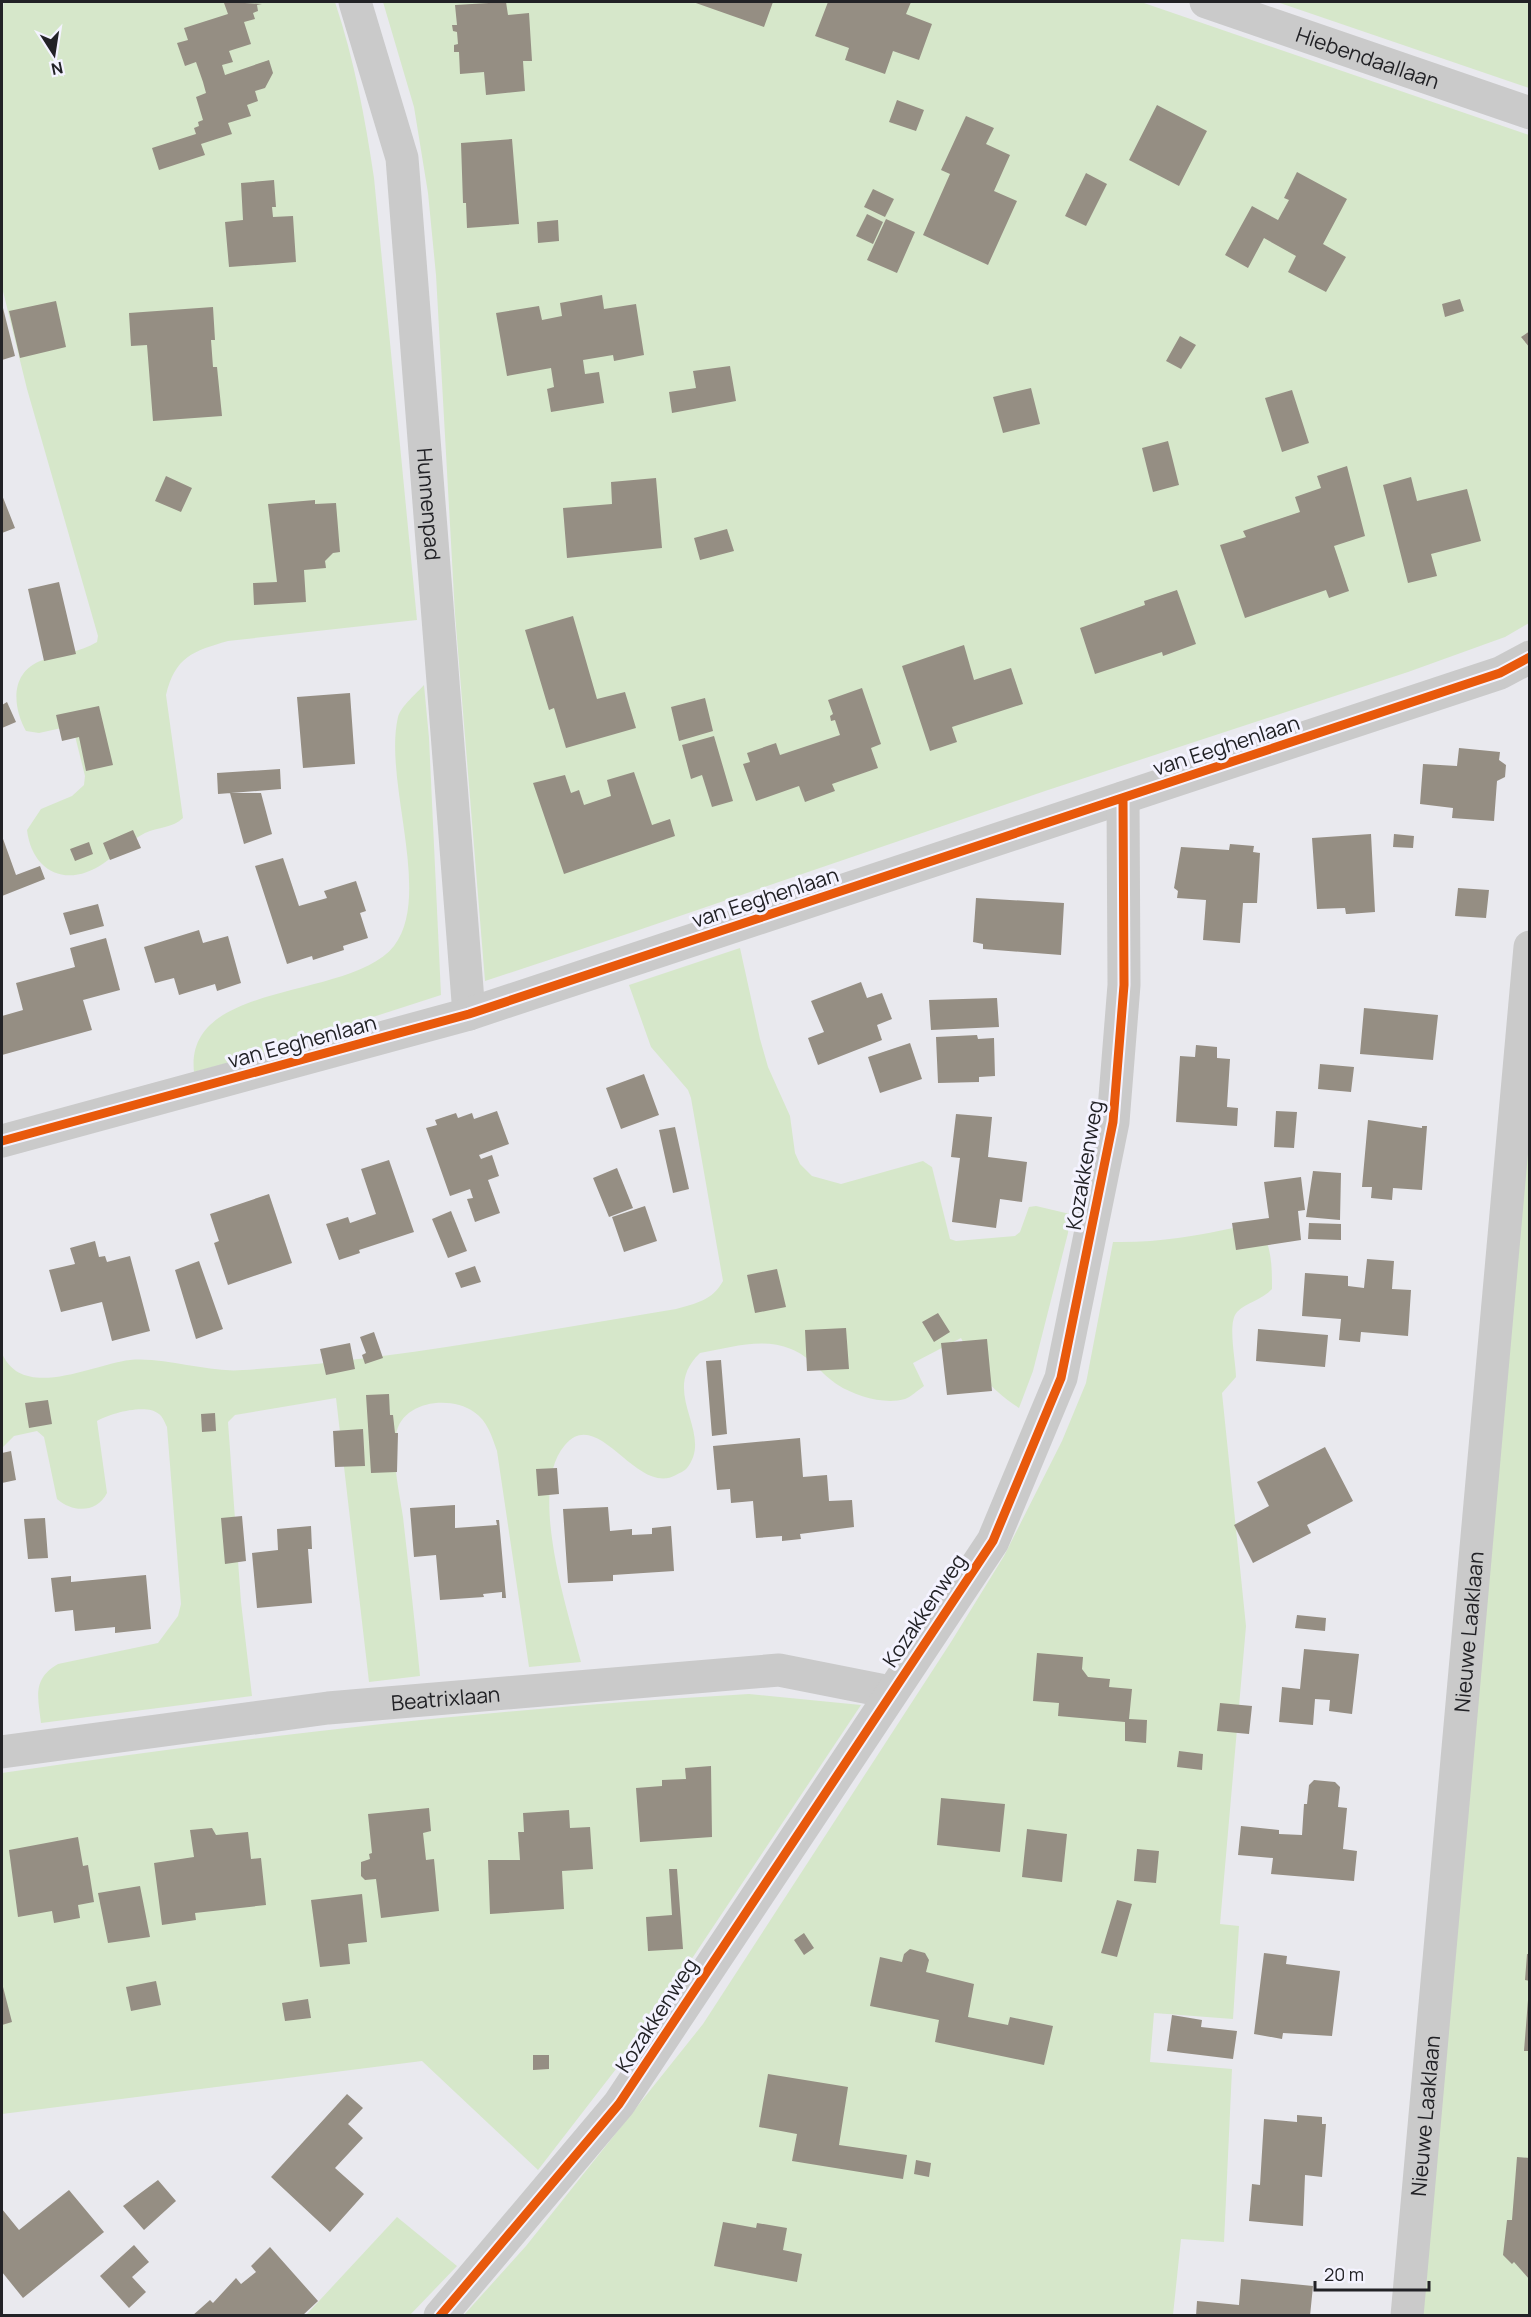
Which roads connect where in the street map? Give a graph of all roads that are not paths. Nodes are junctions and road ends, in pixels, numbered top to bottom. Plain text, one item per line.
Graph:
1 (355, 2) edge
2 (1206, 2) edge
3 (1530, 113) edge
4 (1530, 657) edge
5 (1123, 798) junction
6 (1530, 947) edge
7 (469, 1014) junction
8 (2, 1141) edge
9 (890, 1692) junction
10 (2, 1752) edge
11 (440, 2316) edge
12 (1407, 2316) edge

1 - 7 street, Hunnenpad
2 - 3 street, Hiebendaallaan
4 - 5 street, van Eeghenlaan
5 - 7 street, van Eeghenlaan
5 - 9 street, Kozakkenweg
6 - 12 street, Nieuwe Laaklaan
7 - 8 street, van Eeghenlaan
9 - 10 street, Beatrixlaan
9 - 11 street, Kozakkenweg

